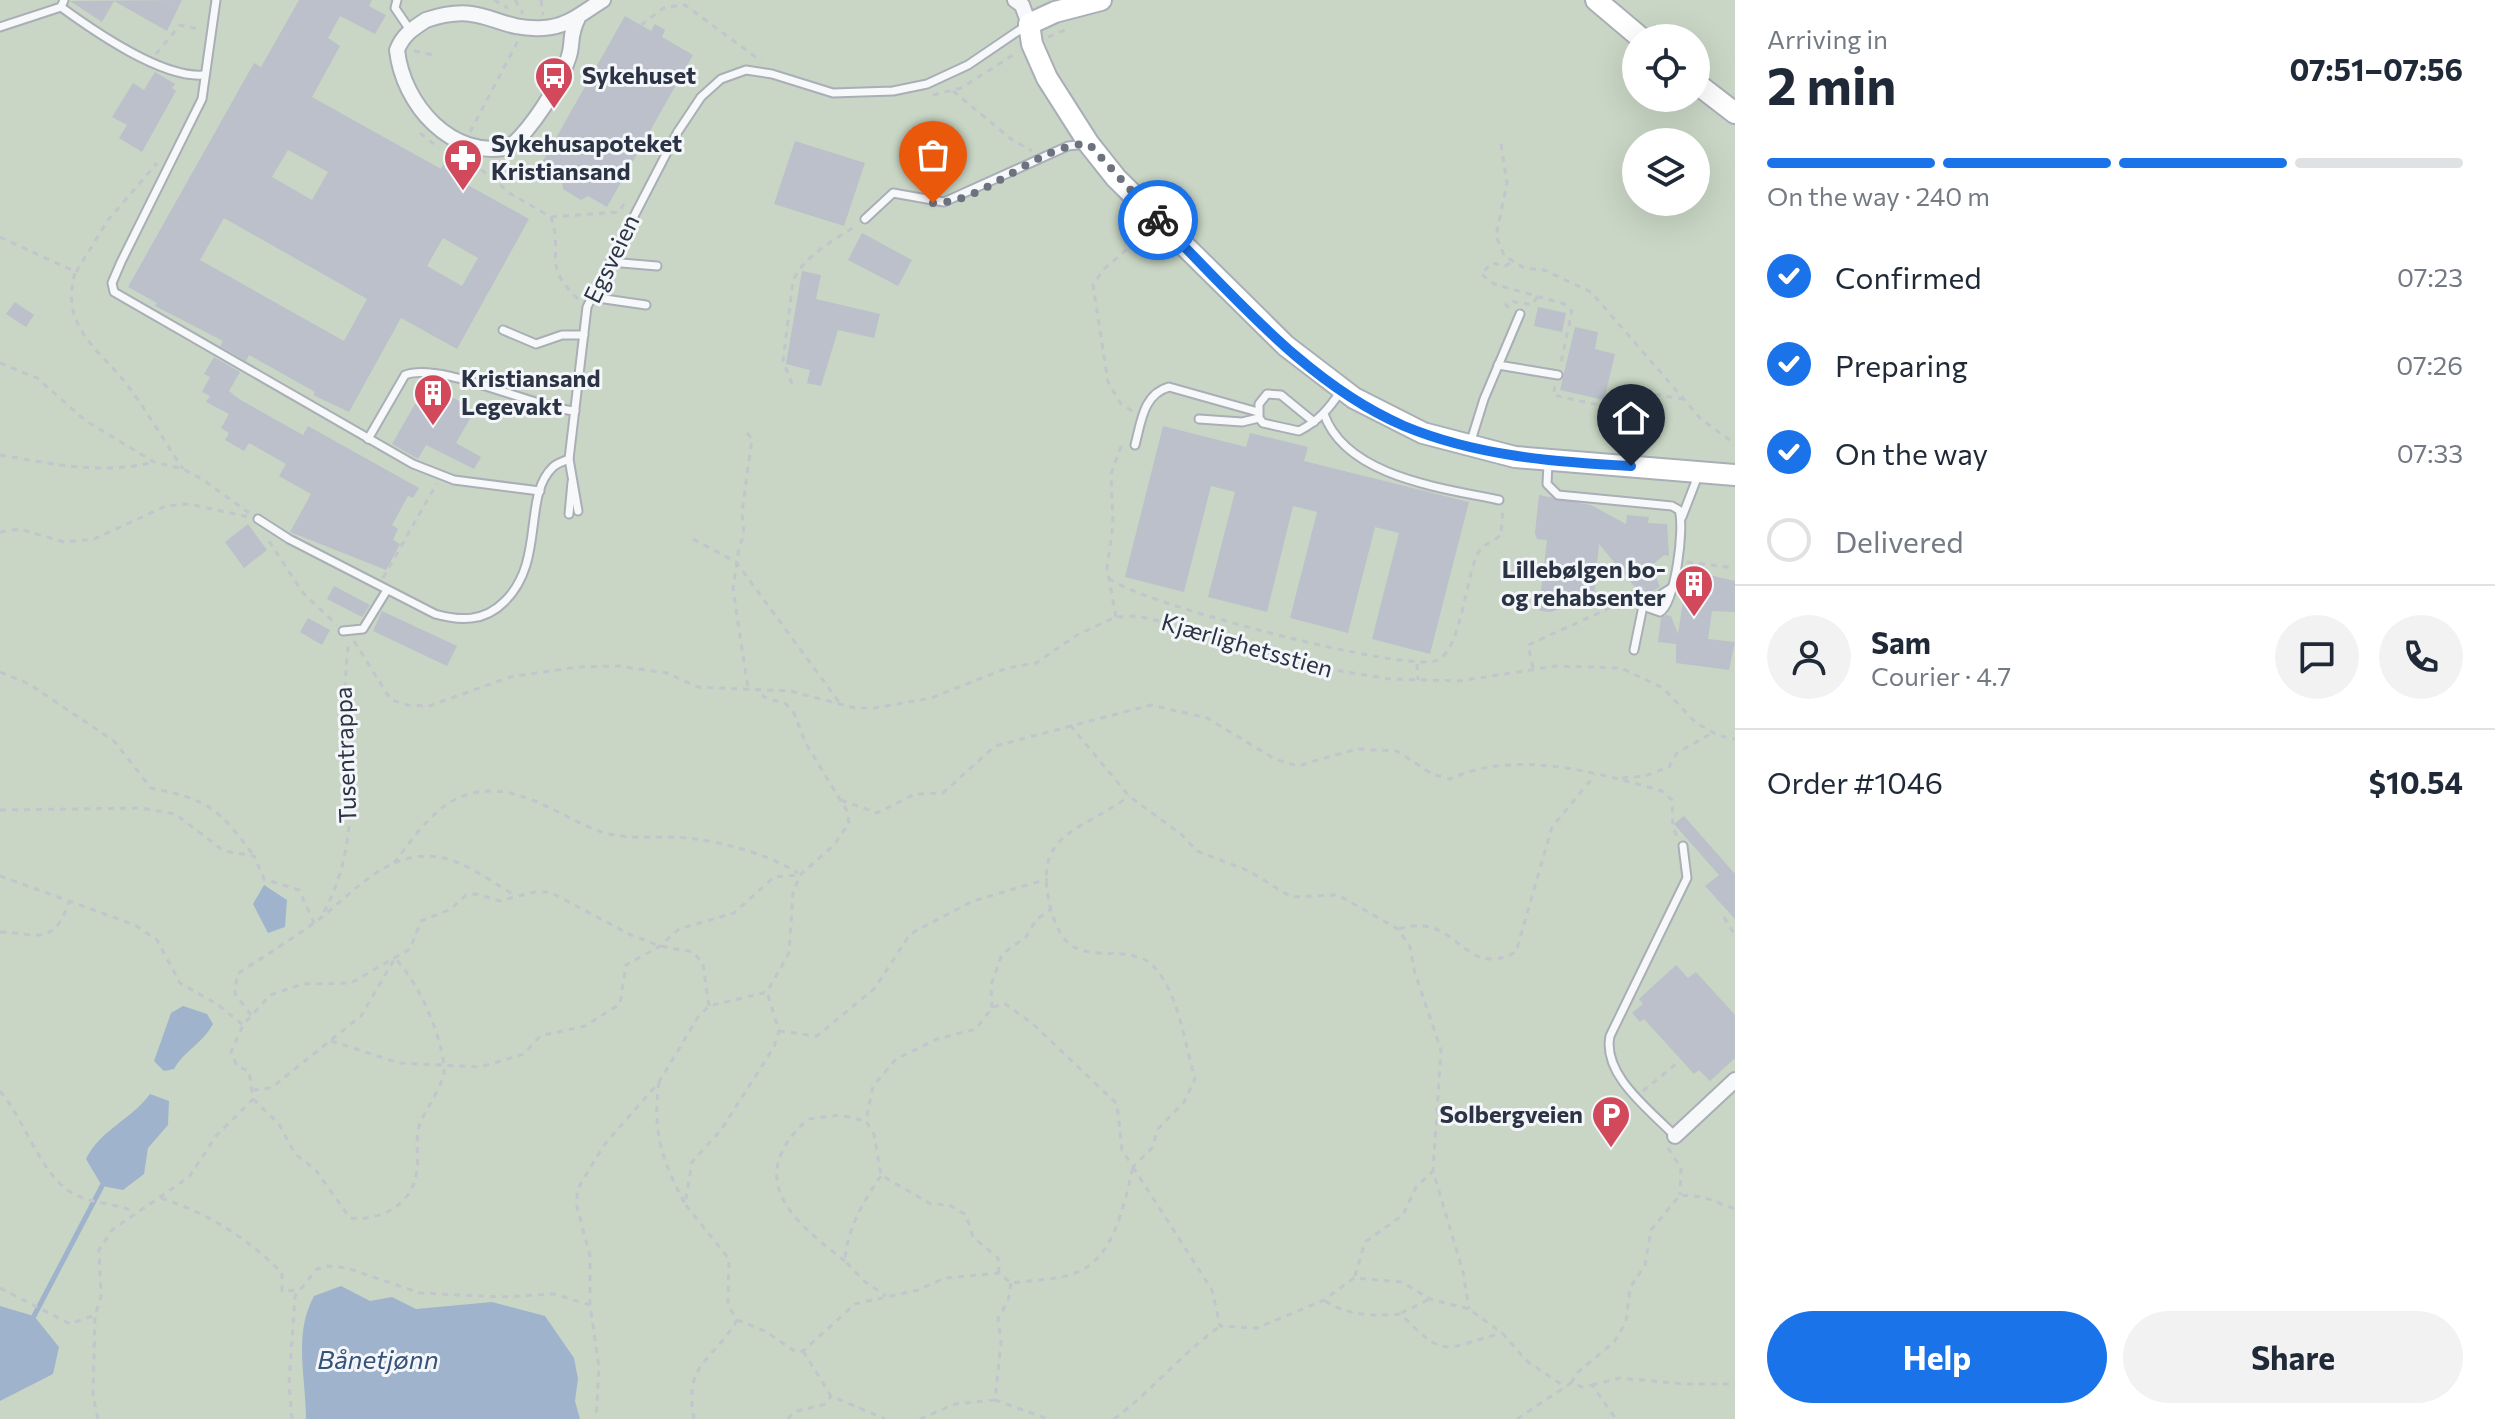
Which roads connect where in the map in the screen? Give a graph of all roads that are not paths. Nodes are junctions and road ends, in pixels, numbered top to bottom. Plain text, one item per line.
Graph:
1 (216, 0) edge
2 (397, 0) edge
3 (603, 0) edge
4 (1015, 0) edge
5 (1101, 0) edge
6 (1596, 0) edge
7 (63, 3) edge
8 (578, 18) junction
9 (1029, 24) junction
10 (1624, 24) edge
11 (0, 27) edge
12 (410, 30) junction
13 (203, 75) junction
14 (1710, 94) edge
15 (1735, 113) edge
16 (1089, 144) junction
17 (865, 219) road end
18 (610, 262) junction
19 (657, 266) dead end
20 (591, 297) junction
21 (646, 305) dead end
22 (1520, 314) dead end
23 (503, 330) dead end
24 (584, 335) junction
25 (1498, 365) junction
26 (1558, 375) road end
27 (1341, 390) junction
28 (575, 411) junction
29 (1324, 414) junction
30 (1258, 415) junction
31 (1199, 419) dead end
32 (1314, 422) junction
33 (368, 439) junction
34 (1135, 445) dead end
35 (1470, 447) junction
36 (569, 459) junction
37 (1548, 462) junction
38 (1700, 471) junction
39 (1735, 475) edge
40 (573, 480) junction
41 (540, 491) junction
42 (1499, 500) road end
43 (578, 511) dead end
44 (569, 514) dead end
45 (1682, 518) junction
46 (258, 519) road end
47 (1673, 587) junction
48 (387, 590) junction
49 (1643, 606) junction
50 (343, 631) road end
51 (1634, 650) dead end
52 (1683, 846) road end
53 (1735, 1080) edge
54 (1670, 1140) joint

1 - 13 lane
2 - 12 lane
3 - 8 street
4 - 9 street
5 - 9 street, Egsveien
6 - 10 street
7 - 11 lane
7 - 13 lane
8 - 12 street
8 - 12 street
9 - 16 street
9 - 18 lane, Egsveien
13 - 33 lane
14 - 15 street
16 - 17 lane
16 - 27 street
18 - 19 lane
18 - 20 lane, Egsveien
20 - 21 lane
20 - 24 lane, Egsveien
22 - 25 lane
23 - 24 lane
24 - 28 lane, Egsveien
25 - 26 lane
25 - 35 lane
27 - 29 lane
27 - 35 street
28 - 33 lane
28 - 36 lane, Egsveien
29 - 32 lane
29 - 42 lane
30 - 31 lane
30 - 32 lane
30 - 32 lane
30 - 34 lane
33 - 41 lane
35 - 37 street
36 - 40 lane, Egsveien
36 - 41 lane
37 - 38 street
37 - 45 lane
38 - 39 street
38 - 45 lane
40 - 43 lane, Egsveien
40 - 44 lane
41 - 48 lane
45 - 47 lane
46 - 48 lane
47 - 49 lane
47 - 49 lane
48 - 50 lane
49 - 51 lane
52 - 54 lane
53 - 54 street

